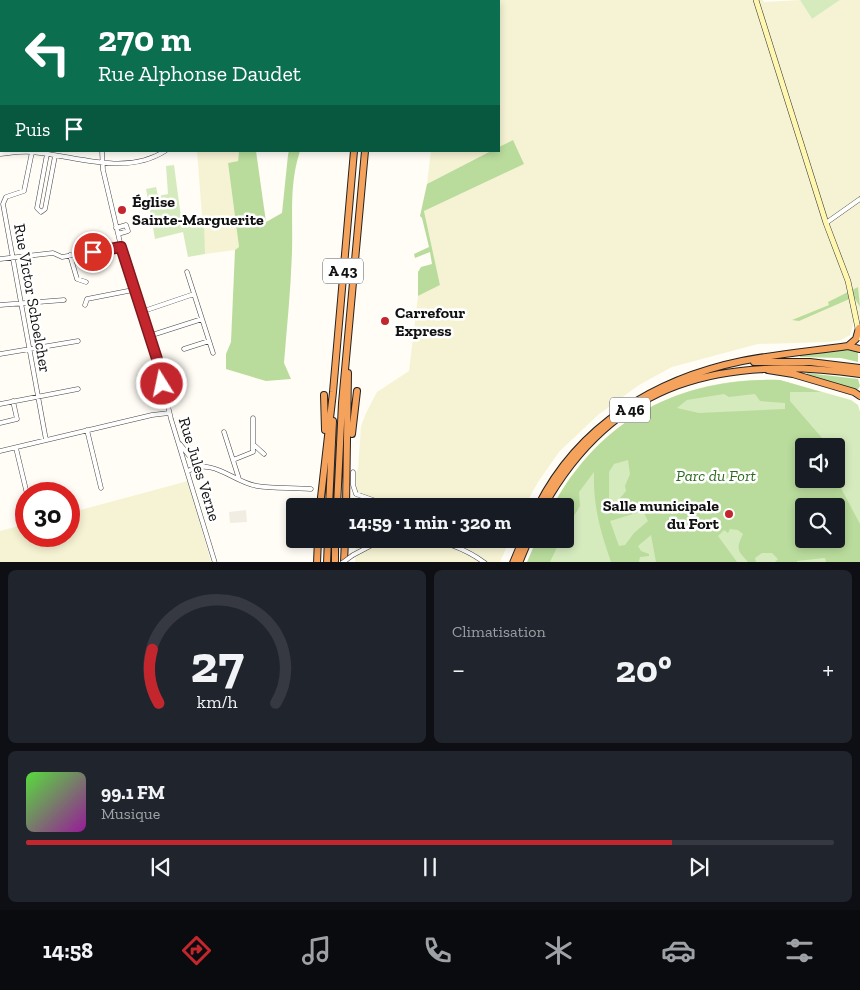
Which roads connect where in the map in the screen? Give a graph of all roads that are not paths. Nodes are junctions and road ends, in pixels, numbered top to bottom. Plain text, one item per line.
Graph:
1 (756, 0) edge
2 (32, 152) edge
3 (102, 152) edge
4 (162, 152) edge
5 (354, 152) edge
6 (364, 152) edge
7 (0, 154) edge
8 (47, 154) junction
9 (56, 156) junction
10 (102, 163) junction
11 (860, 199) edge
12 (1, 204) edge
13 (826, 223) junction
14 (116, 228) junction
15 (118, 234) junction
16 (121, 247) junction
17 (70, 255) junction
18 (13, 258) junction
19 (0, 259) edge
20 (187, 272) dead end
21 (86, 282) dead end
22 (133, 290) junction
23 (194, 294) junction
24 (64, 300) dead end
25 (21, 303) junction
26 (0, 305) edge
27 (85, 305) dead end
28 (141, 312) junction
29 (202, 319) junction
30 (348, 324) junction
31 (859, 328) edge
32 (149, 336) junction
33 (860, 338) edge
34 (78, 341) dead end
35 (209, 341) junction
36 (848, 346) junction
37 (29, 349) junction
38 (184, 349) dead end
39 (860, 349) edge
40 (213, 353) dead end
41 (0, 354) edge
42 (752, 368) junction
43 (703, 371) junction
44 (857, 371) edge
45 (78, 389) dead end
46 (333, 392) junction
47 (357, 392) dead end
48 (858, 393) edge
49 (324, 394) dead end
50 (38, 397) junction
51 (13, 402) junction
52 (0, 404) edge
53 (169, 413) junction
54 (253, 418) dead end
55 (0, 423) edge
56 (87, 430) junction
57 (224, 432) dead end
58 (46, 440) junction
59 (180, 444) junction
60 (254, 445) junction
61 (16, 448) junction
62 (0, 452) edge
63 (264, 454) dead end
64 (325, 454) junction
65 (233, 460) junction
66 (197, 466) junction
67 (350, 469) junction
68 (188, 471) junction
69 (239, 479) junction
70 (24, 482) edge
71 (101, 488) dead end
72 (311, 489) dead end
73 (321, 498) edge
74 (330, 498) edge
75 (337, 498) edge
76 (347, 498) edge
77 (367, 498) edge
78 (543, 498) edge
79 (549, 498) edge
80 (318, 548) edge
81 (328, 548) edge
82 (335, 548) edge
83 (344, 548) edge
84 (366, 548) edge
85 (460, 548) edge
86 (519, 548) edge
87 (525, 548) edge
88 (215, 562) edge
89 (317, 562) edge
90 (327, 562) edge
91 (335, 562) edge
92 (343, 562) edge
93 (485, 562) edge
94 (513, 562) edge
95 (519, 562) edge

1 - 13 street
2 - 7 street
2 - 8 street
2 - 12 street
3 - 10 street, Rue Jules Verne
4 - 10 street
5 - 46 highway, A 43
6 - 30 highway, A 43
8 - 9 street
8 - 9 street
9 - 10 street
10 - 14 street, Rue Jules Verne
11 - 13 street
12 - 18 street, Rue Victor Schoelcher
13 - 31 street
14 - 15 street, Rue Jules Verne
14 - 15 street
15 - 16 street, Rue Jules Verne
16 - 17 street
16 - 22 street, Rue Jules Verne
17 - 18 street
17 - 21 street
18 - 19 street
18 - 25 street, Rue Victor Schoelcher
20 - 23 street
22 - 27 street
22 - 28 street, Rue Jules Verne
23 - 28 street
23 - 29 street
24 - 25 street
25 - 26 street
25 - 37 street, Rue Victor Schoelcher
28 - 32 street, Rue Jules Verne
29 - 32 street
29 - 35 street
30 - 67 highway
30 - 75 highway, A 43
31 - 33 street
31 - 36 highway
32 - 53 street, Rue Jules Verne
34 - 37 street
35 - 38 street
35 - 40 street
36 - 39 highway
36 - 43 highway
37 - 41 street
37 - 50 street, Rue Victor Schoelcher
42 - 44 highway, A 46
42 - 48 highway
42 - 79 highway, A 46
43 - 44 highway, A 46
43 - 78 highway, A 46
45 - 50 street, Rue Victor Schoelcher
46 - 64 highway
46 - 74 highway, A 43
47 - 67 highway
49 - 64 highway
50 - 51 street
50 - 58 street, Rue Victor Schoelcher
51 - 52 street
51 - 55 street
53 - 56 street
53 - 59 street, Rue Jules Verne
54 - 60 street
56 - 58 street
56 - 71 street
57 - 65 street
58 - 61 street
59 - 66 street
59 - 68 street, Rue Jules Verne
60 - 63 street
60 - 65 street
61 - 62 street
61 - 70 street
64 - 73 highway
65 - 69 street
66 - 68 street
66 - 69 street
67 - 76 highway
67 - 77 street
68 - 88 street, Rue Jules Verne
69 - 72 street
80 - 89 highway
81 - 90 highway
82 - 91 highway
83 - 92 highway
84 - 92 street, bridge
85 - 93 street
86 - 94 highway
87 - 95 highway

